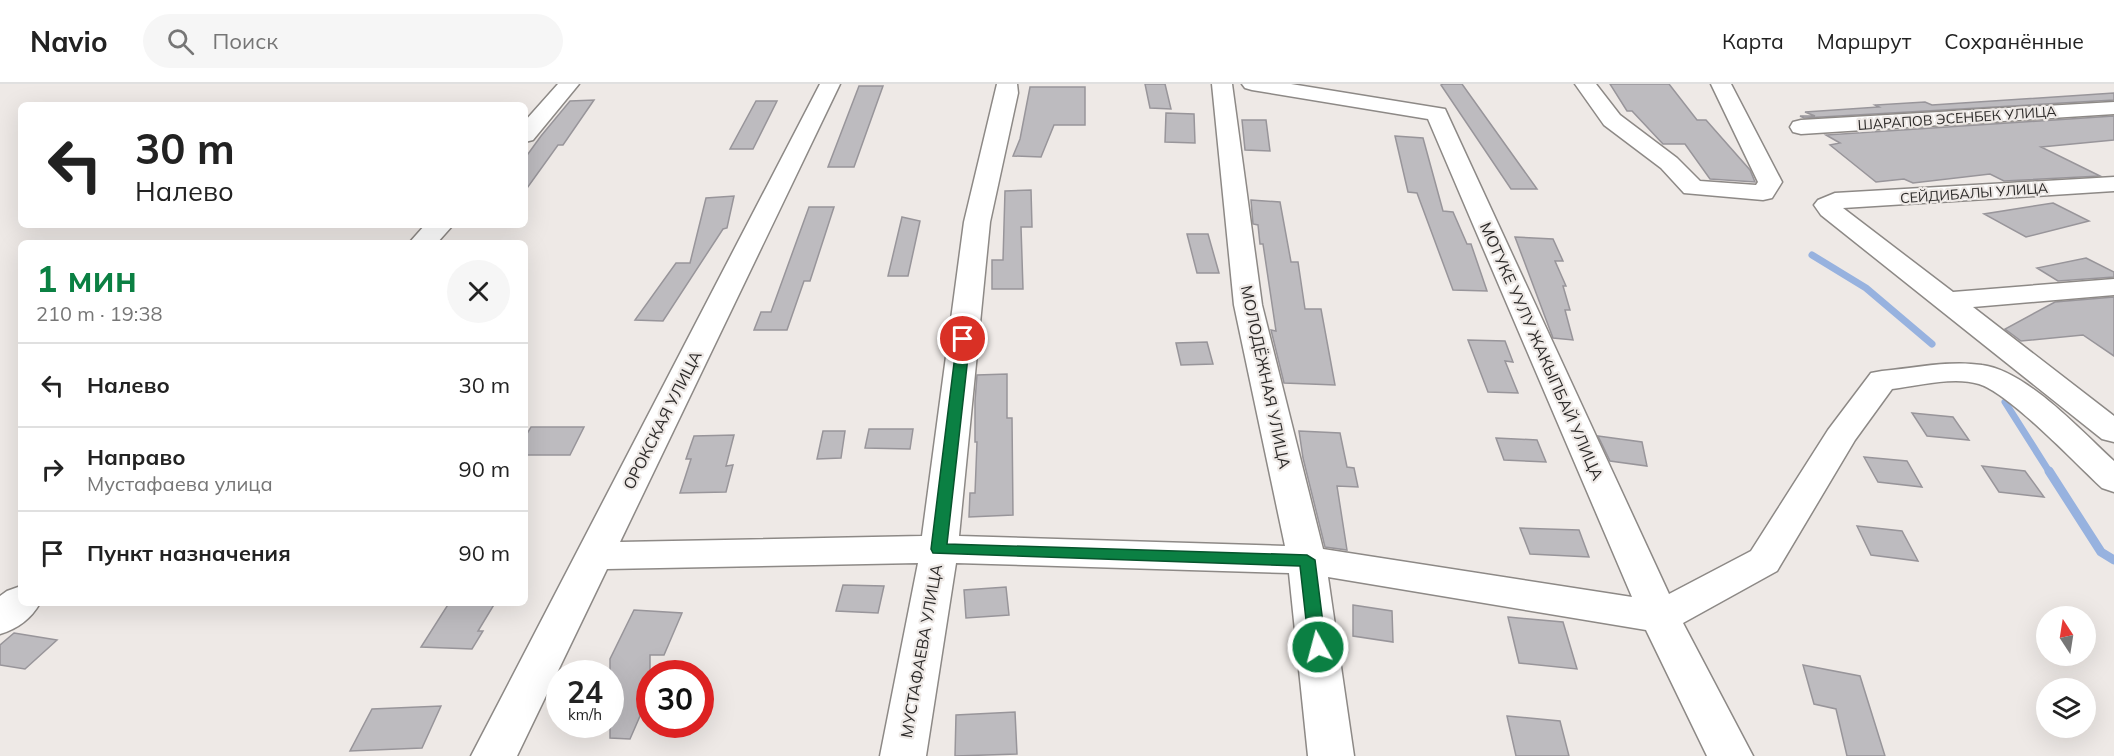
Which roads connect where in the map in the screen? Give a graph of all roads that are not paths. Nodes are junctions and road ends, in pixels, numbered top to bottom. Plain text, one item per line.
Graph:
1 (569, 84) edge
2 (830, 84) edge
3 (1007, 84) edge
4 (1222, 84) edge
5 (1252, 84) edge
6 (1585, 84) edge
7 (1721, 84) edge
8 (1359, 92) edge
9 (2114, 108) edge
10 (1801, 127) dead end
11 (528, 132) edge
12 (2114, 184) edge
13 (437, 228) edge
14 (425, 240) edge
15 (2114, 287) edge
16 (1948, 301) junction
17 (2036, 369) junction
18 (1984, 375) junction
19 (2078, 403) junction
20 (2114, 405) edge
21 (2114, 432) edge
22 (2114, 480) edge
23 (939, 549) junction
24 (595, 555) junction
25 (1307, 560) junction
26 (18, 604) edge
27 (1660, 617) junction
28 (0, 620) edge
29 (494, 756) edge
30 (903, 756) edge
31 (1331, 756) edge
32 (1730, 756) edge

1 - 11 street
2 - 24 street, ОРОКСКАЯ УЛИЦА
3 - 23 street, МУСТАФАЕВА УЛИЦА
4 - 25 street, МОЛОДЁЖНАЯ УЛИЦА
5 - 8 street, МОТУКЕ УУЛУ ЖАКЫПБАЙ УЛИЦА
6 - 7 street
8 - 27 street, МОТУКЕ УУЛУ ЖАКЫПБАЙ УЛИЦА
9 - 10 street, ШАРАПОВ ЭСЕНБЕК УЛИЦА
12 - 16 street, СЕЙДИБАЛЫ УЛИЦА
13 - 14 street
15 - 16 street
16 - 17 street
17 - 18 street
17 - 19 street
18 - 22 street
18 - 27 street
19 - 20 street
19 - 21 street
23 - 24 street
23 - 25 street
23 - 30 street, МУСТАФАЕВА УЛИЦА
24 - 29 street, ОРОКСКАЯ УЛИЦА
25 - 27 street
25 - 31 street, МОЛОДЁЖНАЯ УЛИЦА
26 - 28 street
27 - 32 street, МОТУКЕ УУЛУ ЖАКЫПБАЙ УЛИЦА

